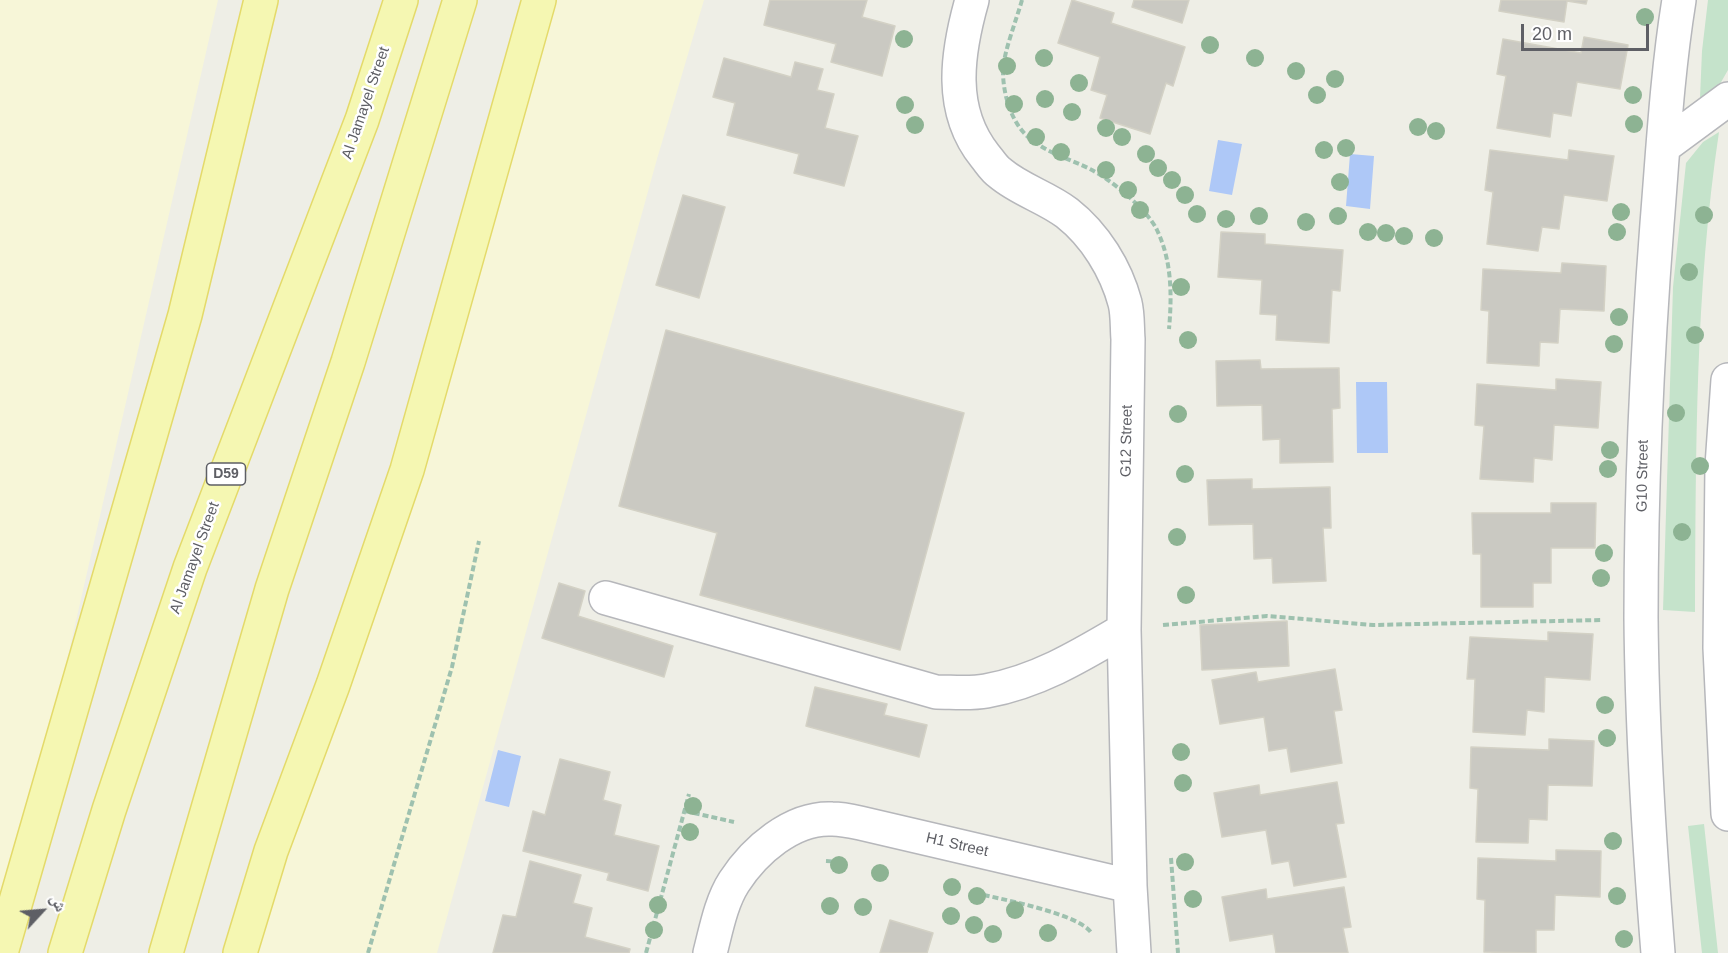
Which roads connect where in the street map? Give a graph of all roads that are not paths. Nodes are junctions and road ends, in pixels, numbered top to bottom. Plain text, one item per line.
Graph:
1 (261, 0) edge
2 (402, 0) edge
3 (460, 0) edge
4 (539, 0) edge
5 (972, 0) edge
6 (1678, 0) edge
7 (1728, 99) edge
8 (1663, 147) junction
9 (1728, 380) edge
10 (606, 598) dead end
11 (1124, 630) junction
12 (1728, 814) edge
13 (1131, 886) junction
14 (0, 953) edge
15 (66, 953) edge
16 (166, 953) edge
17 (240, 953) edge
18 (710, 953) edge
19 (1134, 953) edge
20 (1658, 953) edge

1 - 14 main road
2 - 15 main road, Al Jamayel Street / D59
3 - 16 main road
4 - 17 main road
5 - 11 street, G12 Street
6 - 8 street, G10 Street
7 - 8 street
8 - 20 street, G10 Street
9 - 12 street
10 - 11 street
11 - 13 street, G12 Street
13 - 18 street, H1 Street
13 - 19 street, G12 Street

